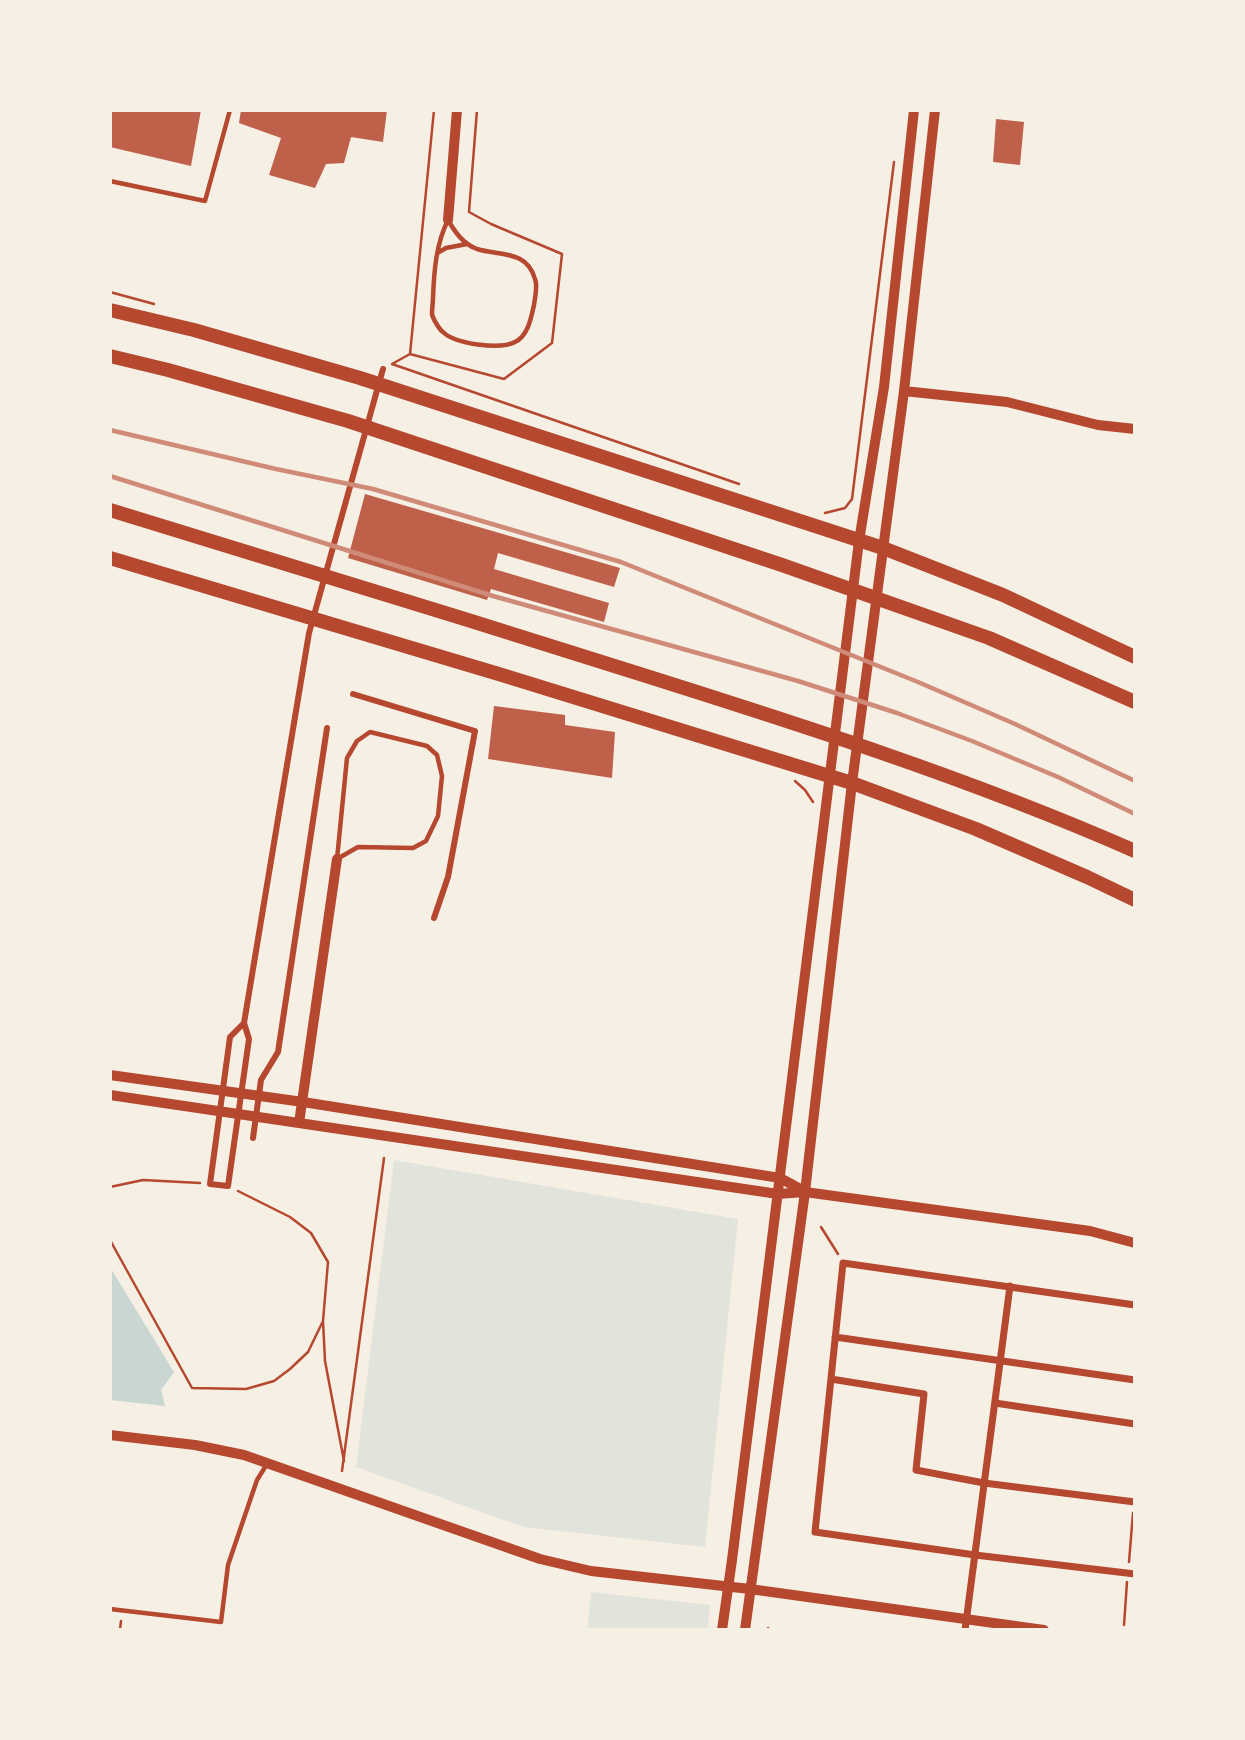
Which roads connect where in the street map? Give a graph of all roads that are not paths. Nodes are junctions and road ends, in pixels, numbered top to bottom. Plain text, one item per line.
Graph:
1 (230, 110) edge
2 (457, 110) edge
3 (914, 110) edge
4 (935, 110) edge
5 (110, 181) edge
6 (448, 220) junction
7 (467, 244) junction
8 (439, 253) junction
9 (110, 310) edge
10 (110, 318) edge
11 (194, 330) junction
12 (110, 356) edge
13 (383, 369) dead end
14 (904, 391) junction
15 (1135, 429) edge
16 (110, 510) edge
17 (858, 546) junction
18 (882, 554) junction
19 (110, 558) edge
20 (1135, 657) edge
21 (353, 694) dead end
22 (1135, 702) edge
23 (327, 728) dead end
24 (831, 773) junction
25 (852, 780) junction
26 (1135, 850) edge
27 (337, 859) junction
28 (1135, 900) edge
29 (434, 918) dead end
30 (244, 1023) junction
31 (110, 1074) edge
32 (110, 1095) edge
33 (258, 1095) junction
34 (303, 1102) junction
35 (256, 1116) junction
36 (299, 1123) junction
37 (253, 1138) dead end
38 (780, 1178) junction
39 (805, 1192) junction
40 (778, 1194) junction
41 (1135, 1243) edge
42 (1010, 1286) junction
43 (1135, 1306) edge
44 (835, 1336) junction
45 (1000, 1361) junction
46 (831, 1379) junction
47 (1135, 1380) edge
48 (995, 1403) junction
49 (1135, 1424) edge
50 (110, 1435) edge
51 (268, 1463) junction
52 (984, 1483) junction
53 (1134, 1502) edge
54 (975, 1555) junction
55 (1131, 1574) edge
56 (729, 1587) junction
57 (750, 1589) junction
58 (110, 1609) edge
59 (966, 1624) edge
60 (722, 1630) edge
61 (745, 1630) edge
62 (1044, 1630) edge

1 - 5 lane
2 - 6 street
3 - 17 street
4 - 14 street
6 - 7 lane
6 - 8 lane
7 - 8 lane
7 - 8 lane
9 - 11 highway
10 - 11 highway
11 - 17 highway
12 - 22 highway
13 - 30 street
14 - 15 street
14 - 18 street
16 - 26 highway
17 - 18 highway
17 - 24 street
18 - 20 highway
18 - 25 street
19 - 24 highway
21 - 29 street
23 - 33 street
24 - 25 highway
24 - 38 street
25 - 28 highway
25 - 39 street
27 - 27 lane
27 - 34 street
30 - 30 street
31 - 33 street
32 - 35 street
33 - 34 street
33 - 35 street
34 - 36 street
34 - 38 street
35 - 36 street
35 - 37 street
36 - 40 street
38 - 39 street
38 - 40 street
39 - 40 street
39 - 41 street
39 - 57 street
40 - 56 street
42 - 43 street
42 - 44 street
42 - 45 street
44 - 45 street
44 - 46 street
45 - 47 street
45 - 48 street
46 - 52 street
46 - 54 street
48 - 49 street
48 - 52 street
50 - 51 street
51 - 56 street
51 - 58 lane
52 - 53 street
52 - 54 street
54 - 55 street
54 - 59 street
56 - 57 street
56 - 60 street
57 - 59 street
57 - 61 street
59 - 62 street

